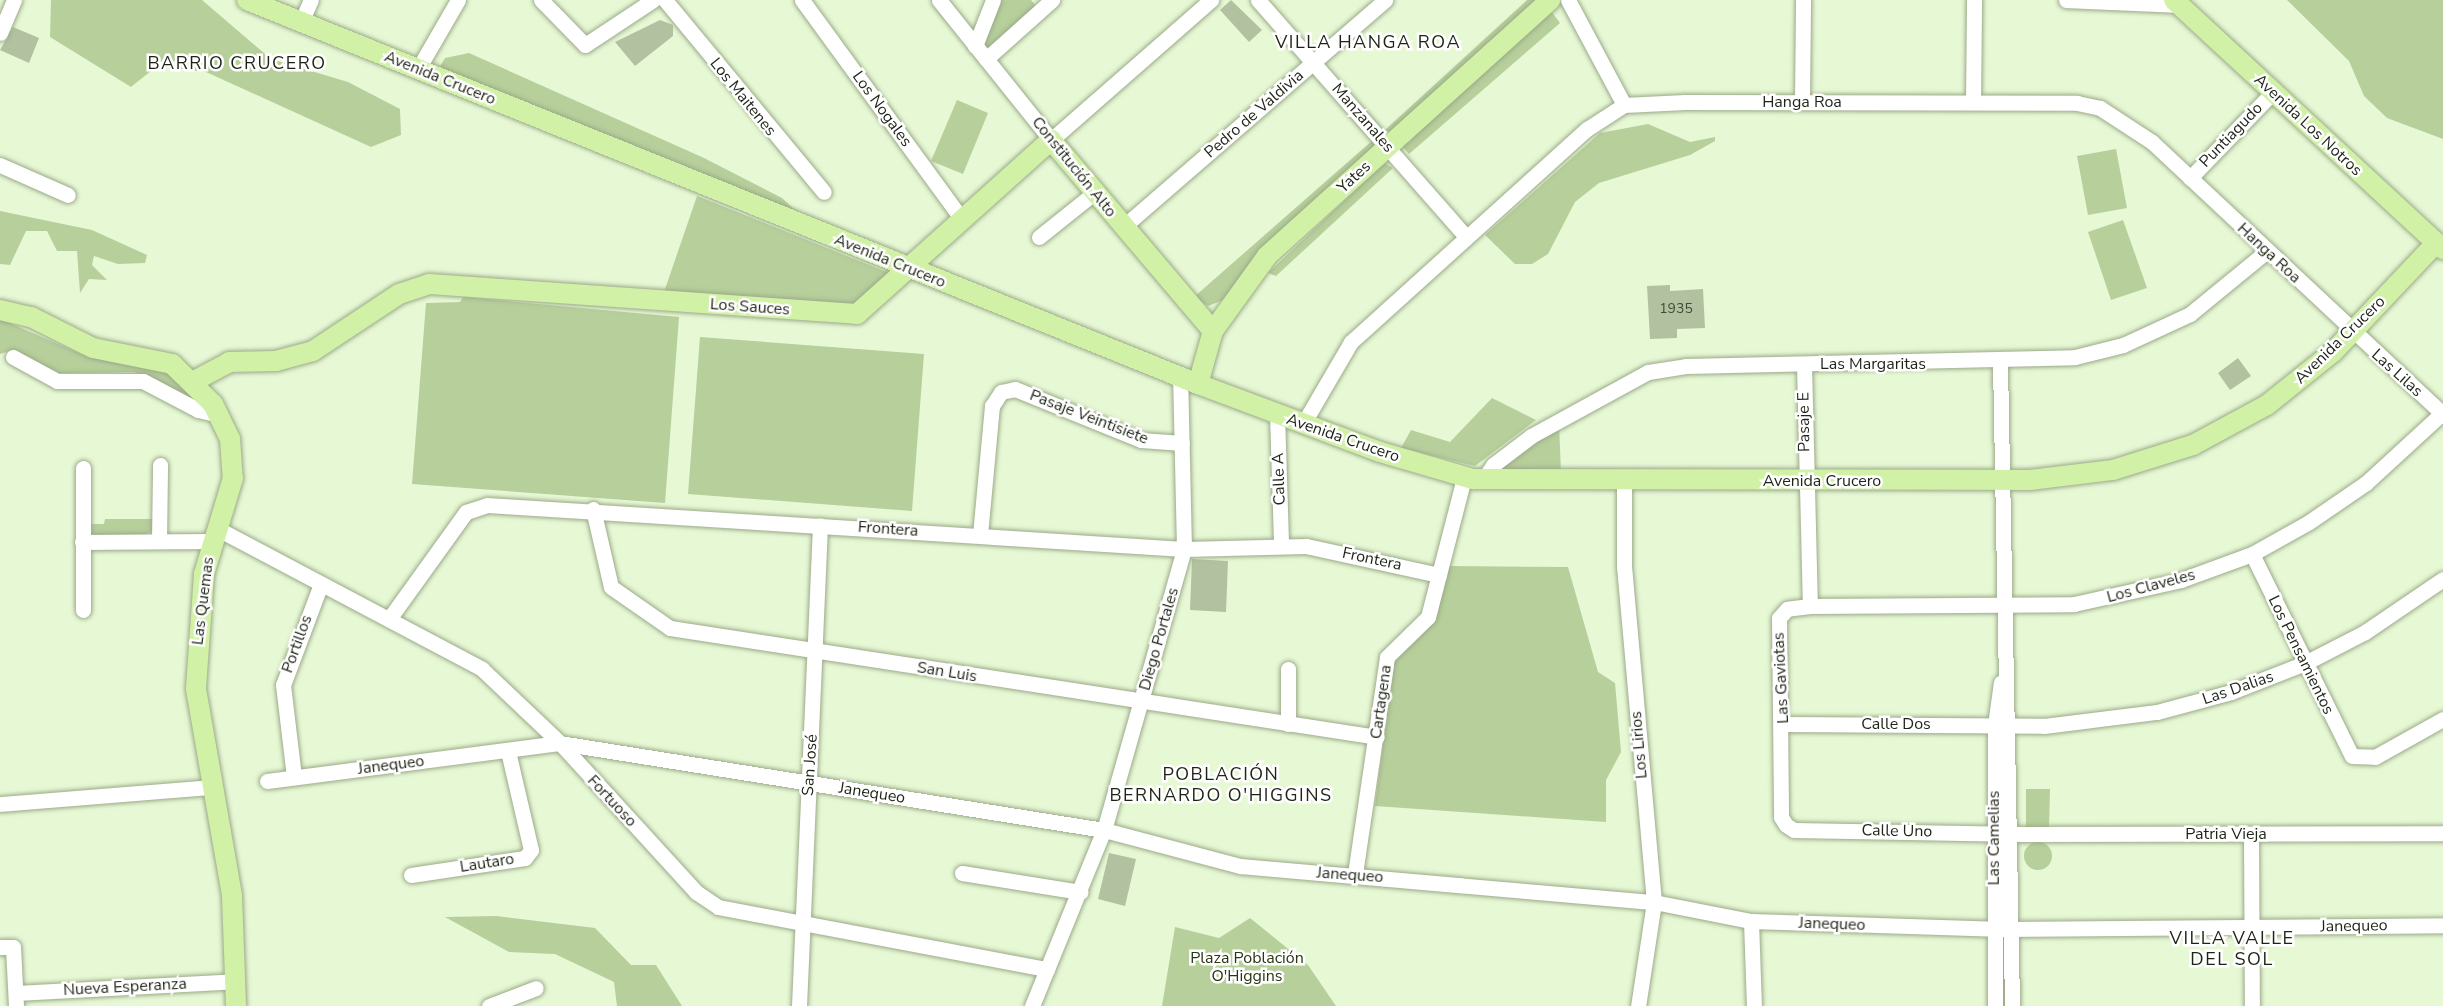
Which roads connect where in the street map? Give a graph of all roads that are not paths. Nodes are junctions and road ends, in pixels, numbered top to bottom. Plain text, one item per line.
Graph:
1 (14, 0) edge
2 (247, 0) edge
3 (310, 0) edge
4 (458, 0) edge
5 (541, 0) edge
6 (653, 0) edge
7 (665, 0) edge
8 (802, 0) edge
9 (939, 0) edge
10 (993, 0) edge
11 (1052, 0) edge
12 (1211, 0) edge
13 (1258, 0) edge
14 (1385, 0) edge
15 (1550, 0) edge
16 (1568, 0) edge
17 (1803, 0) edge
18 (1974, 0) edge
19 (2066, 0) edge
20 (2176, 2) edge
21 (301, 22) junction
22 (0, 33) edge
23 (975, 45) junction
24 (986, 59) junction
25 (1314, 62) junction
26 (418, 69) junction
27 (2273, 92) junction
28 (1802, 101) junction
29 (1973, 102) junction
30 (1624, 105) junction
31 (1051, 140) junction
32 (1388, 146) junction
33 (0, 165) edge
34 (2190, 178) junction
35 (824, 192) dead end
36 (1094, 193) junction
37 (69, 195) dead end
38 (961, 218) junction
39 (1123, 227) junction
40 (1039, 237) dead end
41 (1466, 237) junction
42 (2441, 242) edge
43 (2267, 251) junction
44 (904, 267) junction
45 (0, 310) edge
46 (1213, 331) junction
47 (2352, 331) junction
48 (13, 357) dead end
49 (2000, 362) junction
50 (1804, 364) junction
51 (1189, 380) junction
52 (194, 381) junction
53 (1276, 414) junction
54 (2442, 414) edge
55 (220, 415) junction
56 (1303, 424) junction
57 (1182, 442) junction
58 (160, 465) dead end
59 (83, 468) dead end
60 (1473, 479) junction
61 (1805, 480) junction
62 (2002, 480) junction
63 (1624, 483) junction
64 (593, 509) junction
65 (820, 525) junction
66 (215, 535) junction
67 (980, 536) junction
68 (159, 541) junction
69 (82, 542) junction
70 (1281, 544) junction
71 (1184, 549) junction
72 (2252, 554) junction
73 (1439, 575) junction
74 (2443, 579) edge
75 (321, 584) junction
76 (1810, 606) junction
77 (2003, 606) junction
78 (83, 610) dead end
79 (389, 619) junction
80 (818, 651) junction
81 (2305, 663) junction
82 (1288, 669) dead end
83 (1140, 704) junction
84 (2443, 719) edge
85 (1288, 724) junction
86 (1784, 724) junction
87 (2002, 725) junction
88 (1377, 737) junction
89 (560, 743) junction
90 (508, 751) junction
91 (294, 777) junction
92 (267, 781) dead end
93 (809, 783) junction
94 (211, 787) junction
95 (0, 804) edge
96 (1786, 825) joint
97 (1104, 830) junction
98 (1994, 832) junction
99 (2010, 833) junction
100 (2443, 833) edge
101 (2251, 834) junction
102 (962, 873) dead end
103 (1355, 874) junction
104 (411, 875) dead end
105 (1080, 892) junction
106 (1654, 902) junction
107 (1751, 921) junction
108 (803, 922) junction
109 (2443, 925) edge
110 (1995, 928) junction
111 (2011, 928) junction
112 (2251, 928) junction
113 (7, 947) edge
114 (1047, 969) junction
115 (235, 981) junction
116 (536, 988) dead end
117 (16, 999) edge
118 (236, 1006) edge
119 (489, 1006) edge
120 (799, 1006) edge
121 (1032, 1006) edge
122 (1638, 1006) edge
123 (1754, 1006) edge
124 (1995, 1006) edge
125 (2012, 1006) edge
126 (2252, 1006) edge

1 - 22 street
2 - 21 main road, Avenida Crucero
3 - 21 street
4 - 26 street
5 - 6 street
7 - 35 street, Los Maitenes
8 - 38 street, Los Nogales
9 - 23 street, Constitución Alto
10 - 23 street
11 - 24 street
12 - 31 street, Los Sauces
13 - 25 street, Manzanales
14 - 25 street, Pedro de Valdivia
15 - 32 main road, Yates
16 - 30 street
17 - 28 street
18 - 29 street
19 - 20 street
20 - 27 main road, Avenida Los Notros
21 - 26 main road, Avenida Crucero
23 - 24 street, Constitución Alto
24 - 31 street, Constitución Alto
25 - 32 street, Manzanales
25 - 39 street, Pedro de Valdivia
26 - 44 main road, Avenida Crucero
27 - 34 street, Puntiagudo
27 - 42 main road, Avenida Los Notros
28 - 29 street, Hanga Roa
28 - 30 street, Hanga Roa
29 - 34 street, Hanga Roa
30 - 41 street
31 - 36 main road, Constitución Alto
31 - 38 main road, Los Sauces
32 - 41 street, Manzanales
32 - 46 main road, Yates
33 - 37 street
34 - 43 street, Hanga Roa
36 - 39 main road, Constitución Alto
36 - 40 street
38 - 44 main road, Los Sauces
39 - 46 main road, Constitución Alto
41 - 56 street
42 - 47 main road, Avenida Crucero
43 - 47 street, Hanga Roa
43 - 49 street, Las Margaritas
44 - 51 main road, Avenida Crucero
44 - 52 main road, Los Sauces
45 - 52 main road, Las Quemas
46 - 51 main road, Yates
47 - 54 street, Las Lilas
47 - 62 main road, Avenida Crucero
48 - 55 street
49 - 50 street, Las Margaritas
49 - 62 street, Las Camelias
50 - 60 street, Las Margaritas
50 - 61 street, Pasaje E
51 - 53 main road, Avenida Crucero
51 - 57 street, Diego Portales
52 - 55 main road, Las Quemas
53 - 56 main road, Avenida Crucero
53 - 70 street, Calle A
54 - 72 street, Los Claveles
55 - 66 main road, Las Quemas
56 - 60 main road, Avenida Crucero
57 - 67 street, Pasaje Veintisiete
57 - 71 street, Diego Portales
58 - 68 street
59 - 69 street
60 - 63 main road, Avenida Crucero
60 - 73 street, Cartagena
61 - 62 main road, Avenida Crucero
61 - 63 main road, Avenida Crucero
61 - 76 street
62 - 77 street, Las Camelias
63 - 106 street, Los Lirios
64 - 65 street, Frontera
64 - 79 street, Frontera
64 - 80 street, San Luis
65 - 67 street, Frontera
65 - 80 street, San José
66 - 68 street
66 - 75 street, Fortuoso
66 - 94 main road, Las Quemas
67 - 71 street, Frontera
68 - 69 street
69 - 78 street
70 - 71 street, Frontera
70 - 73 street, Frontera
71 - 83 street, Diego Portales
72 - 77 street, Los Claveles
72 - 81 street, Los Pensamientos
73 - 88 street, Cartagena
74 - 81 street, Las Dalias
75 - 79 street, Fortuoso
75 - 91 street, Portillos
76 - 77 street, Los Claveles
76 - 86 street, Las Gaviotas
77 - 87 street, Las Camelias
79 - 89 street, Fortuoso
80 - 83 street, San Luis
80 - 93 street, San José
81 - 84 street, Los Pensamientos
81 - 87 street, Las Dalias
82 - 85 street
83 - 85 street, San Luis
83 - 97 street, Diego Portales
85 - 88 street, San Luis
86 - 87 street, Calle Dos
86 - 96 street, Las Gaviotas
87 - 98 street, Las Camelias
87 - 99 street, Las Camelias
88 - 103 street, Cartagena
89 - 90 street, Janequeo
89 - 93 street, Janequeo
89 - 108 street, Fortuoso
90 - 91 street, Janequeo
90 - 104 street, Lautaro
91 - 92 street, Janequeo
93 - 97 street, Janequeo
93 - 108 street, San José
94 - 95 street
94 - 115 main road, Las Quemas
96 - 98 street, Calle Uno
97 - 103 street, Janequeo
97 - 105 street, Diego Portales
98 - 99 street, Calle Uno
98 - 110 street, Las Camelias
99 - 101 street, Patria Vieja
99 - 111 street, Las Camelias
100 - 101 street, Patria Vieja
101 - 112 street
102 - 105 street
103 - 106 street, Janequeo
105 - 114 street, Diego Portales
106 - 107 street, Janequeo
106 - 122 street, Los Lirios
107 - 110 street, Janequeo
107 - 123 street
108 - 114 street, Fortuoso
108 - 120 street, San José
109 - 112 street, Janequeo
110 - 111 street, Janequeo
110 - 124 street, Las Camelias
111 - 112 street, Janequeo
111 - 125 street, Las Camelias
112 - 126 street
113 - 117 street
114 - 121 street, Diego Portales
115 - 117 street, Nueva Esperanza
115 - 118 main road, Las Quemas
116 - 119 street

